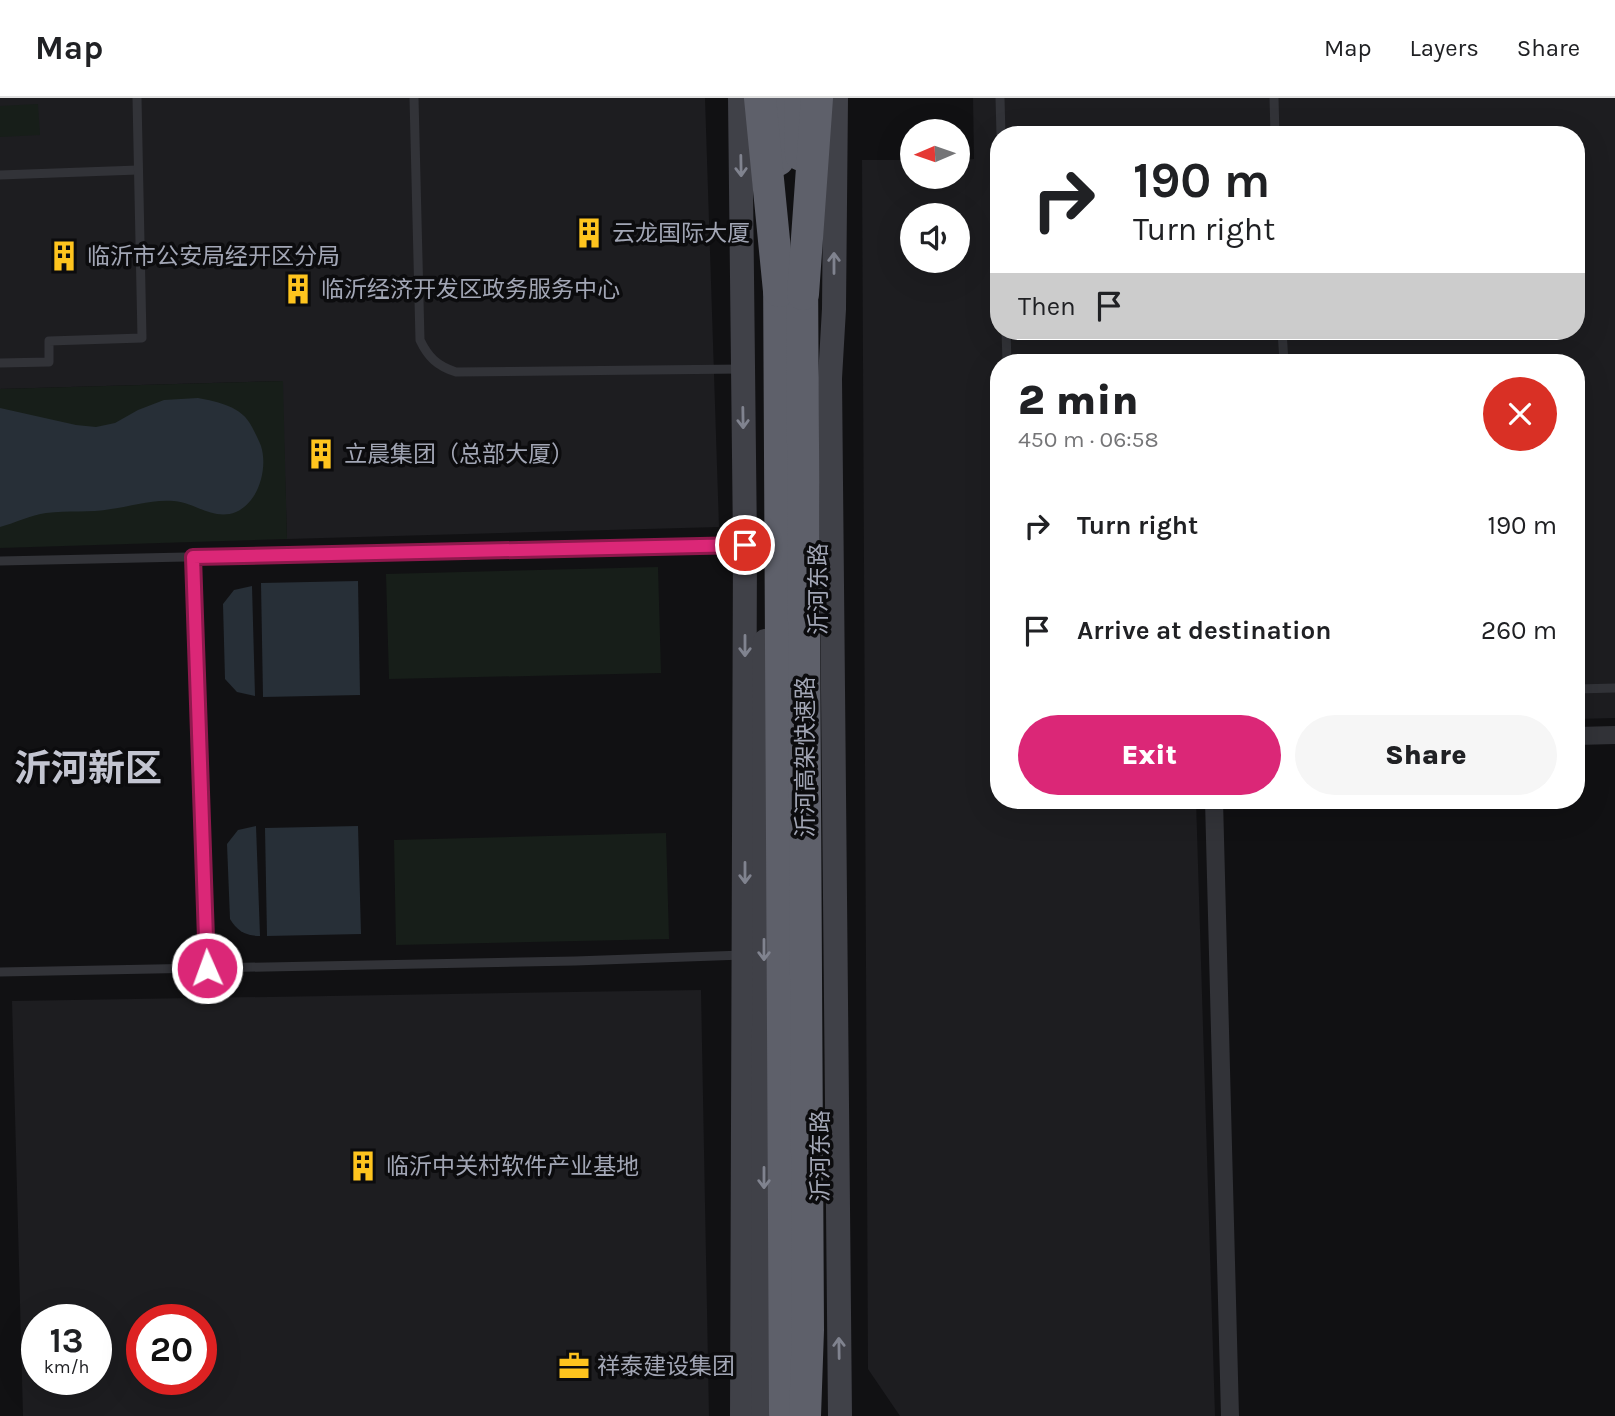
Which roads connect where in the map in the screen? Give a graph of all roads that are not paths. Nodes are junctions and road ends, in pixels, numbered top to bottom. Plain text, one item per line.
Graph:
1 (136, 98) edge
2 (414, 98) edge
3 (740, 98) edge
4 (760, 98) edge
5 (767, 98) edge
6 (778, 98) edge
7 (800, 98) edge
8 (816, 98) edge
9 (836, 98) edge
10 (1000, 98) edge
11 (1274, 98) edge
12 (1001, 126) edge
13 (1275, 126) edge
14 (138, 170) junction
15 (0, 174) edge
16 (791, 293) junction
17 (0, 363) edge
18 (742, 369) junction
19 (831, 417) junction
20 (817, 457) junction
21 (745, 545) junction
22 (193, 557) junction
23 (0, 561) edge
24 (1615, 688) edge
25 (1585, 689) edge
26 (1615, 735) edge
27 (1585, 736) edge
28 (1214, 809) edge
29 (745, 955) junction
30 (207, 968) junction
31 (0, 972) edge
32 (742, 1416) edge
33 (763, 1416) edge
34 (785, 1416) edge
35 (805, 1416) edge
36 (820, 1416) edge
37 (839, 1416) edge
38 (1230, 1416) edge

1 - 14 lane
2 - 18 lane
3 -> 18 main road
4 - 16 highway, bridge
5 -> 33 main road
6 - 16 highway, 沂河高架快速路, bridge
7 - 16 highway, 沂河高架快速路, bridge
8 - 16 highway, bridge
8 - 20 main road, 沂河东路
19 -> 9 main road
10 - 12 lane
11 - 13 lane
14 - 15 lane
14 - 17 lane
16 - 34 highway, 沂河高架快速路
16 - 35 highway, 沂河高架快速路
18 -> 21 main road
19 - 20 main road
37 -> 19 main road
20 - 36 main road, 沂河东路
21 - 22 lane
21 -> 29 main road
22 - 23 lane
22 - 30 lane
24 - 25 lane
26 - 27 street
28 - 38 street
29 - 30 lane
29 - 32 main road
30 - 31 lane

